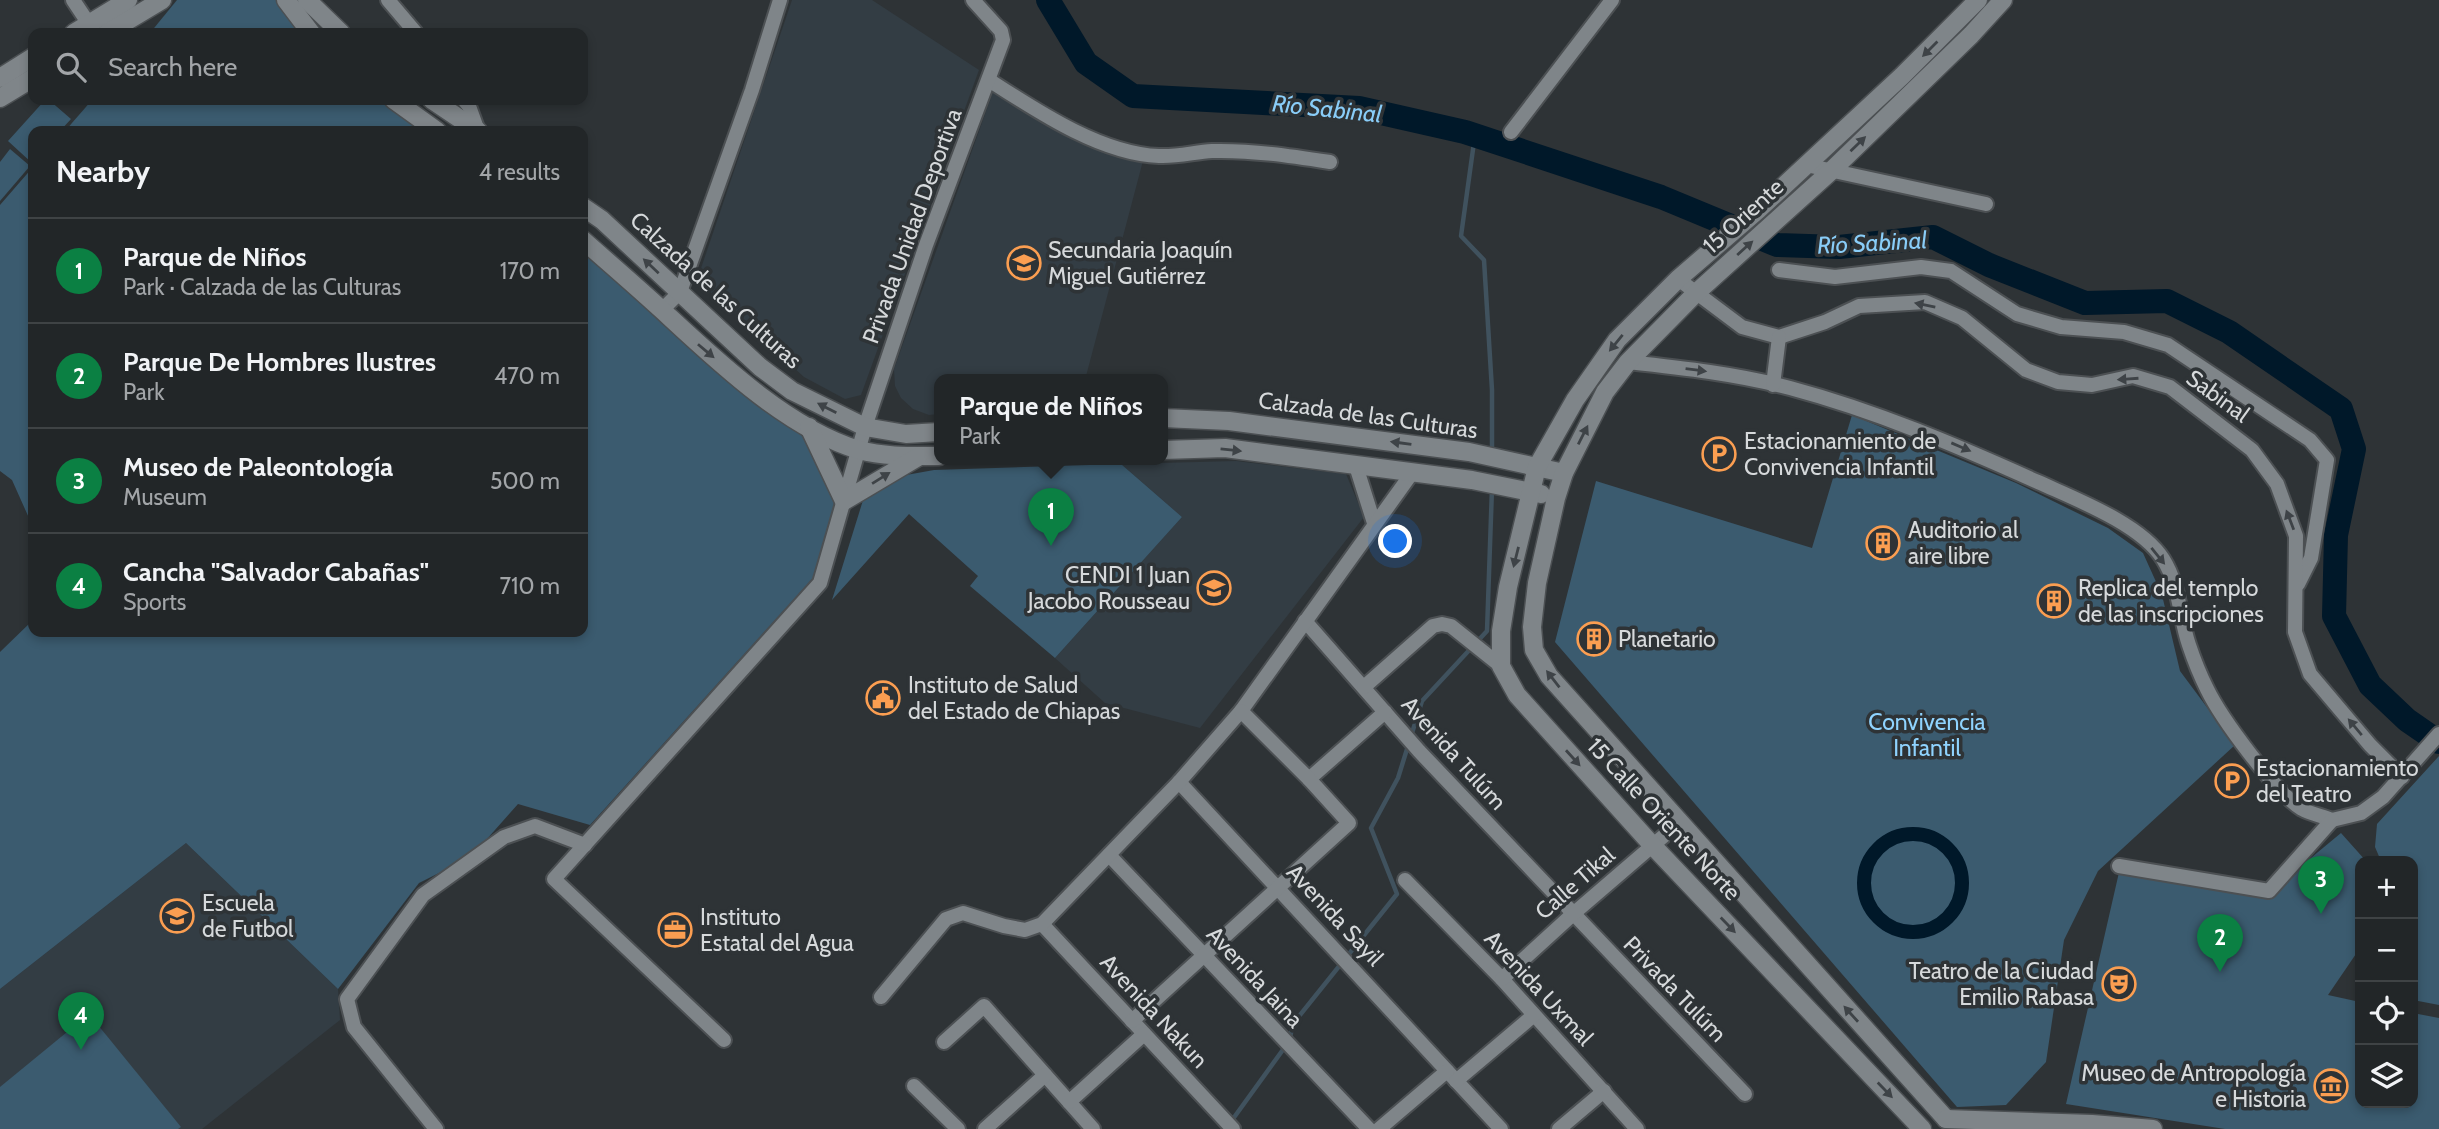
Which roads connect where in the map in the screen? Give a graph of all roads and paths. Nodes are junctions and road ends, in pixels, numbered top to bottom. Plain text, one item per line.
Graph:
1 (73, 0) edge
2 (128, 0) edge
3 (162, 0) edge
4 (286, 0) edge
5 (307, 0) edge
6 (388, 0) edge
7 (780, 0) edge
8 (973, 0) edge
9 (1612, 0) edge
10 (1978, 0) edge
11 (2003, 0) edge
12 (82, 28) edge
13 (84, 28) edge
14 (115, 28) edge
15 (307, 28) edge
16 (336, 28) edge
17 (412, 28) edge
18 (28, 60) edge
19 (0, 78) edge
20 (989, 80) junction
21 (28, 81) edge
22 (0, 98) edge
23 (401, 105) edge
24 (439, 105) edge
25 (466, 105) edge
26 (430, 126) edge
27 (471, 126) edge
28 (476, 126) edge
29 (1511, 132) dead end
30 (1330, 162) dead end
31 (1806, 165) junction
32 (1830, 172) junction
33 (1986, 204) dead end
34 (588, 211) edge
35 (588, 244) edge
36 (1779, 270) dead end
37 (1678, 279) junction
38 (680, 292) junction
39 (1696, 293) junction
40 (662, 310) junction
41 (1779, 337) junction
42 (1628, 362) junction
43 (1773, 385) junction
44 (1168, 418) edge
45 (1259, 424) junction
46 (809, 427) junction
47 (866, 427) junction
48 (934, 432) edge
49 (859, 450) junction
50 (1168, 450) edge
51 (1258, 453) junction
52 (918, 456) junction
53 (934, 456) edge
54 (1356, 466) junction
55 (1537, 467) junction
56 (1412, 472) junction
57 (1564, 473) junction
58 (1533, 491) junction
59 (1556, 498) junction
60 (844, 501) junction
61 (1374, 523) junction
62 (2297, 585) junction
63 (1304, 621) junction
64 (1494, 661) junction
65 (1364, 687) junction
66 (1241, 711) junction
67 (1385, 712) junction
68 (2439, 734) edge
69 (2405, 774) junction
70 (1309, 779) junction
71 (1179, 782) junction
72 (2332, 820) junction
73 (1679, 822) junction
74 (585, 845) junction
75 (1653, 846) junction
76 (1109, 855) junction
77 (2119, 866) dead end
78 (1405, 880) dead end
79 (1278, 886) junction
80 (1573, 914) junction
81 (1042, 923) junction
82 (1203, 954) junction
83 (1502, 979) junction
84 (881, 997) dead end
85 (1534, 1015) junction
86 (1132, 1021) junction
87 (1144, 1034) junction
88 (724, 1040) dead end
89 (944, 1042) dead end
90 (1045, 1075) junction
91 (1452, 1076) junction
92 (914, 1086) dead end
93 (1604, 1091) junction
94 (1745, 1094) dead end
95 (1069, 1102) junction
96 (1228, 1124) edge
97 (1941, 1124) edge
98 (436, 1129) edge
99 (957, 1129) edge
100 (985, 1129) edge
101 (1093, 1129) edge
102 (1368, 1129) edge
103 (1380, 1129) edge
104 (1501, 1129) edge
105 (1559, 1129) edge
106 (1637, 1129) edge
107 (1922, 1129) edge
108 (2153, 1129) edge

1 - 12 street
2 - 13 main road
3 - 14 main road
4 - 15 main road
5 - 16 main road
6 - 17 street
7 - 38 street
8 - 20 street, Privada Unidad Deportiva
9 - 29 street
10 -> 31 main road, 15 Oriente
32 -> 11 main road, 15 Oriente
18 - 19 main road
20 - 30 street
20 - 47 street, Privada Unidad Deportiva
21 - 22 main road
23 - 26 main road
24 - 27 main road
25 - 28 street
31 - 32 street
31 - 37 main road, 15 Oriente
32 - 33 street
39 -> 32 main road, 15 Oriente
38 -> 34 main road, Calzada de las Culturas
35 - 40 main road, Calzada de las Culturas
36 - 62 street
37 - 39 street
37 -> 55 main road, 15 Oriente
38 - 40 street
47 -> 38 main road, Calzada de las Culturas
39 - 41 street
39 - 42 main road, 15 Oriente
40 -> 46 main road, Calzada de las Culturas
41 - 43 street
62 -> 41 street, Sabinal
42 -> 43 street
57 -> 42 main road, 15 Oriente
43 -> 72 street
44 - 45 main road, Calzada de las Culturas
45 - 51 main road
55 -> 45 main road, Calzada de las Culturas
46 - 49 main road, Calzada de las Culturas
46 - 60 main road
47 - 48 main road, Calzada de las Culturas
47 - 49 street, Privada Unidad Deportiva
49 - 52 main road, Calzada de las Culturas
49 - 60 street, Privada Unidad Deportiva
50 -> 51 main road
51 - 54 main road
52 - 53 main road, Calzada de las Culturas
60 -> 52 main road
54 - 56 main road
54 - 61 street
55 - 57 main road, Calzada de las Culturas
55 - 58 main road, 15 Oriente
56 - 58 main road
56 - 61 street
57 - 59 main road, 15 Oriente
58 - 59 main road
58 -> 64 main road, 15 Calle Oriente Norte
73 -> 59 main road, 15 Calle Oriente Norte
60 - 74 street, Privada Unidad Deportiva
61 - 63 street
69 -> 62 street, Sabinal
63 - 65 street, Avenida Tulúm
63 - 66 street
64 - 65 street
64 -> 75 main road, 15 Calle Oriente Norte
65 - 67 street, Avenida Tulúm
66 - 70 street
66 - 71 street
67 - 70 street
67 - 80 street, Avenida Tulúm
68 - 69 street
69 - 72 street
70 - 79 street
71 - 76 street
71 - 79 street, Avenida Sayil
72 - 77 street
73 - 75 street, Calle Tikal
97 -> 73 main road, 15 Calle Oriente Norte
74 - 88 street, Privada Unidad Deportiva
74 - 98 street
75 - 80 street, Calle Tikal
75 -> 107 main road, 15 Calle Oriente Norte
76 - 81 street
76 - 82 street, Avenida Jaina
78 - 83 street, Avenida Uxmal
79 - 82 street
79 - 91 street, Avenida Sayil
80 - 83 street, Calle Tikal
80 - 94 street, Privada Tulúm
81 - 84 street
81 - 86 street, Avenida Nakun
82 - 86 street
82 - 102 street, Avenida Jaina
83 - 85 street, Avenida Uxmal
85 - 91 street
85 - 93 street, Avenida Uxmal
86 - 87 street, Avenida Nakun
87 - 95 street
87 - 96 street, Avenida Nakun
89 - 90 street
90 - 95 street
90 - 100 street
91 - 103 street
91 - 104 street, Avenida Sayil
92 - 99 street
93 - 105 street
93 - 106 street, Avenida Uxmal
95 - 101 street
97 - 108 main road

